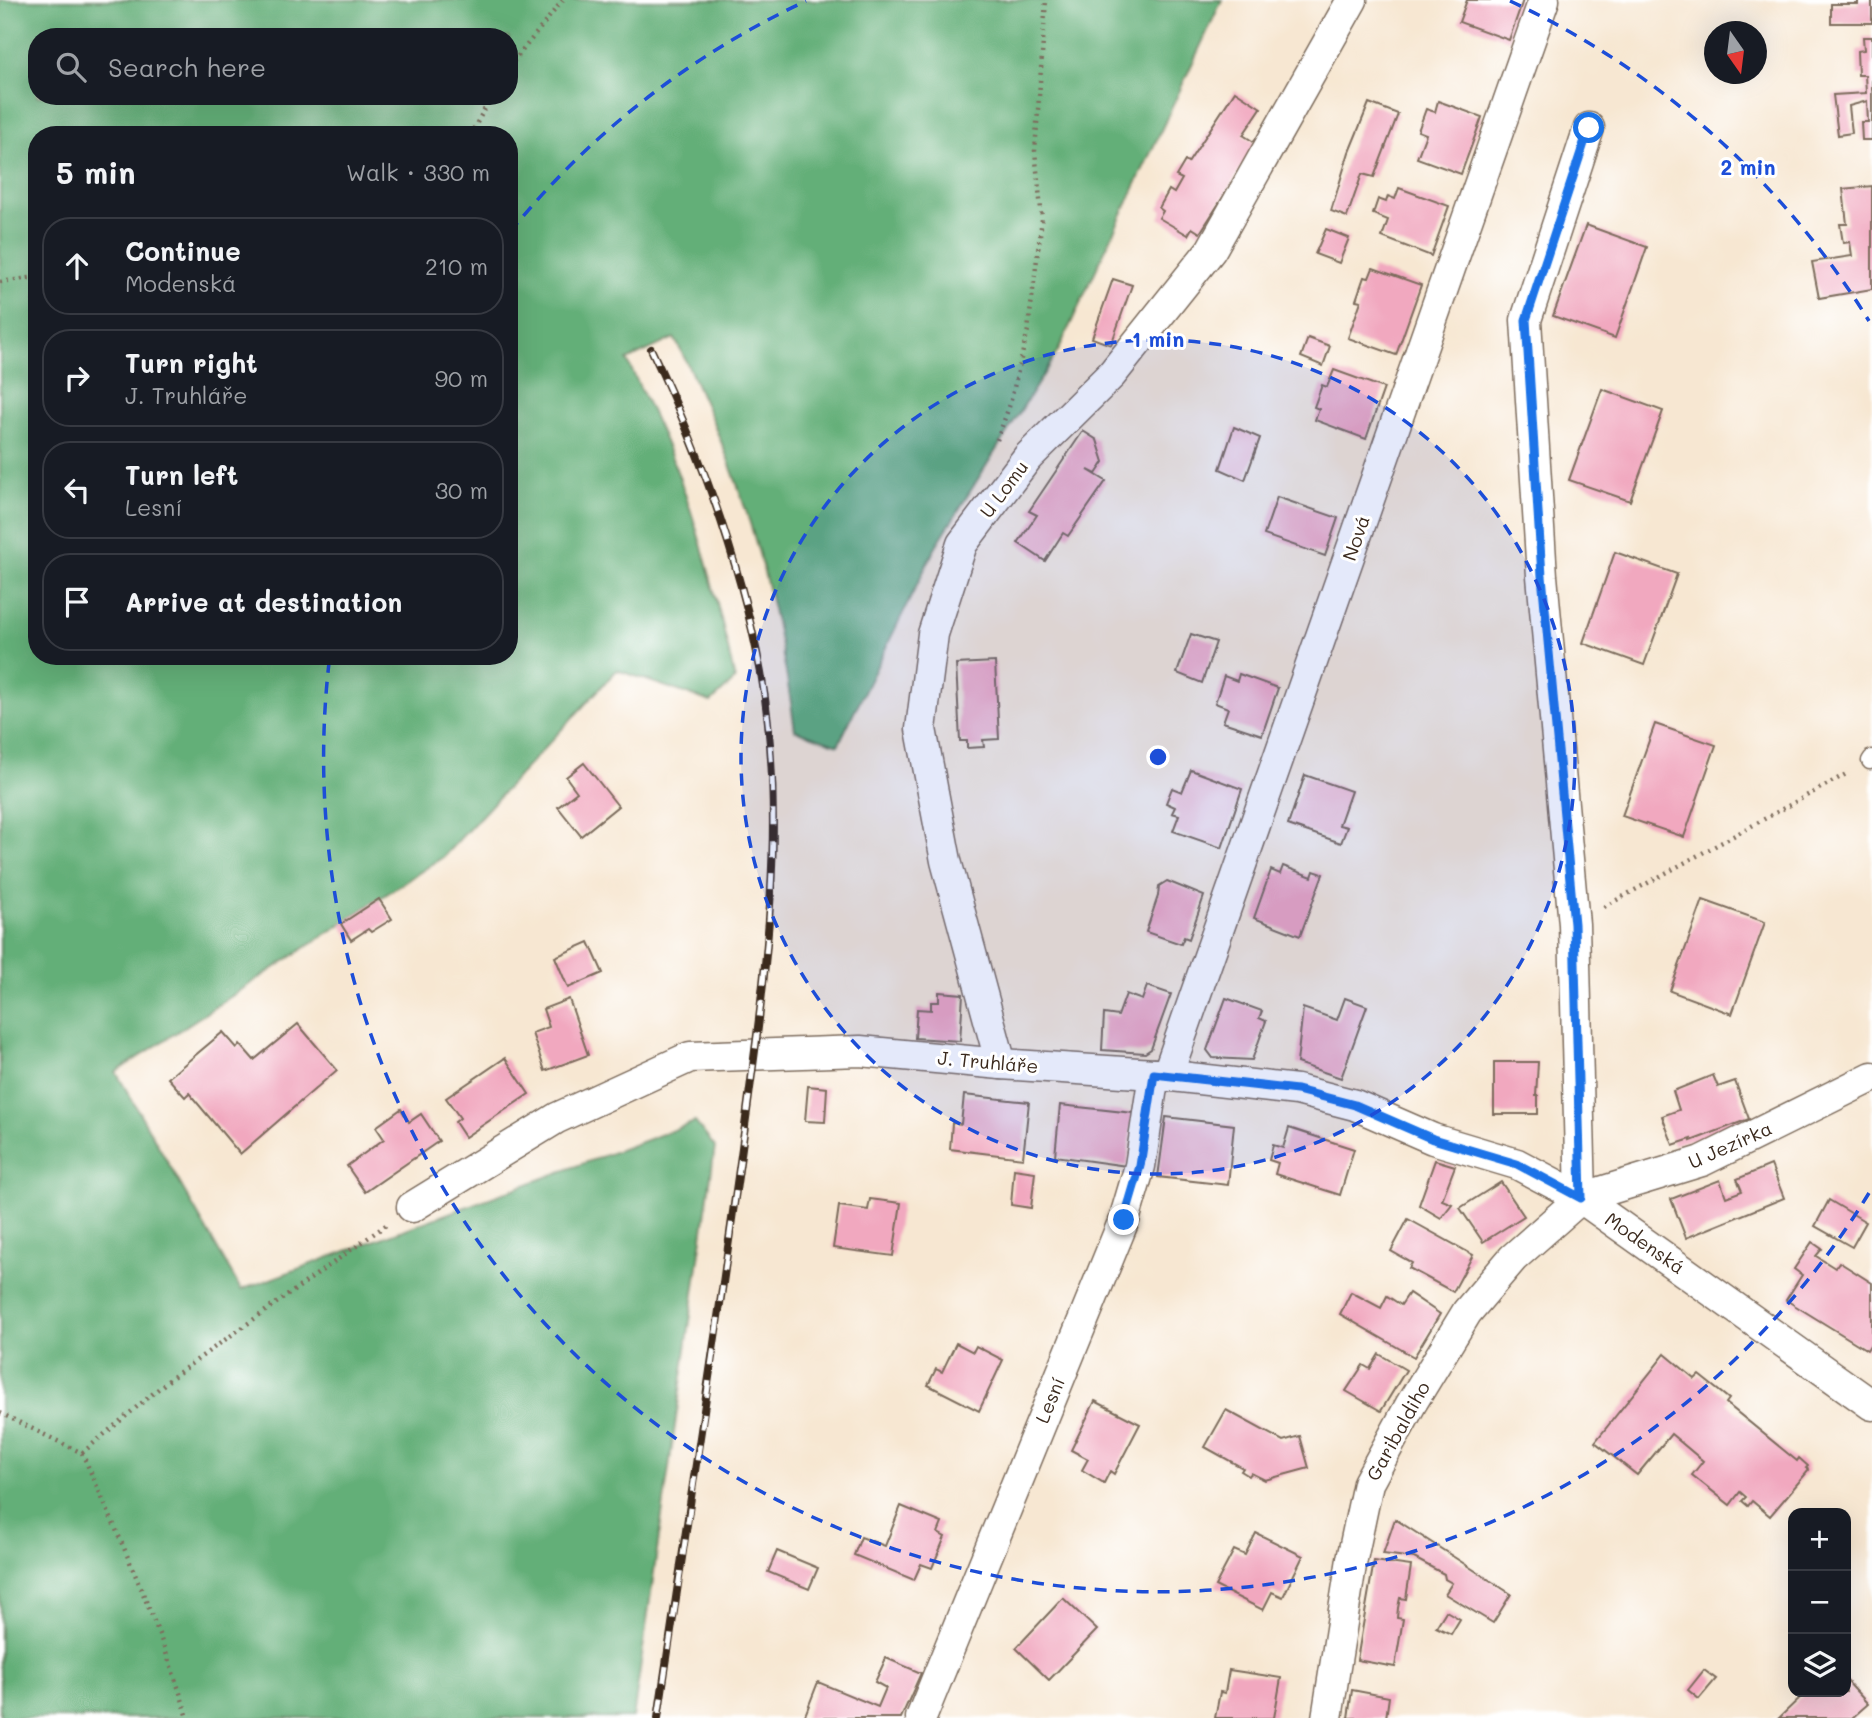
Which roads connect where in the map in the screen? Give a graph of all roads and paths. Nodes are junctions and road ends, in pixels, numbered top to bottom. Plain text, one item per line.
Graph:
1 (563, 0) edge
2 (1046, 0) edge
3 (1352, 0) edge
4 (1544, 0) edge
5 (518, 56) edge
6 (487, 105) edge
7 (475, 126) edge
8 (1589, 128) dead end
9 (28, 277) edge
10 (0, 282) edge
11 (997, 442) dead end
12 (1871, 760) edge
13 (1574, 924) junction
14 (1001, 1064) junction
15 (1161, 1075) junction
16 (1872, 1077) edge
17 (1581, 1198) junction
18 (412, 1207) joint
19 (1872, 1405) edge
20 (0, 1413) edge
21 (82, 1452) junction
22 (188, 1718) edge
23 (920, 1718) edge
24 (1327, 1718) edge

1 - 5 path
2 - 11 path
3 - 14 street, U Lomu
4 - 15 street, Nová
6 - 7 path
8 - 13 street
9 - 10 path
12 - 13 path
13 - 17 street
14 - 15 street, J. Truhláře
14 - 18 street, J. Truhláře
15 - 17 street, J. Truhláře
15 - 23 street, Lesní
16 - 17 street, U Jezírka
17 - 19 street, Modenská
17 - 24 street, Garibaldiho
18 - 21 path
20 - 21 path
21 - 22 path

